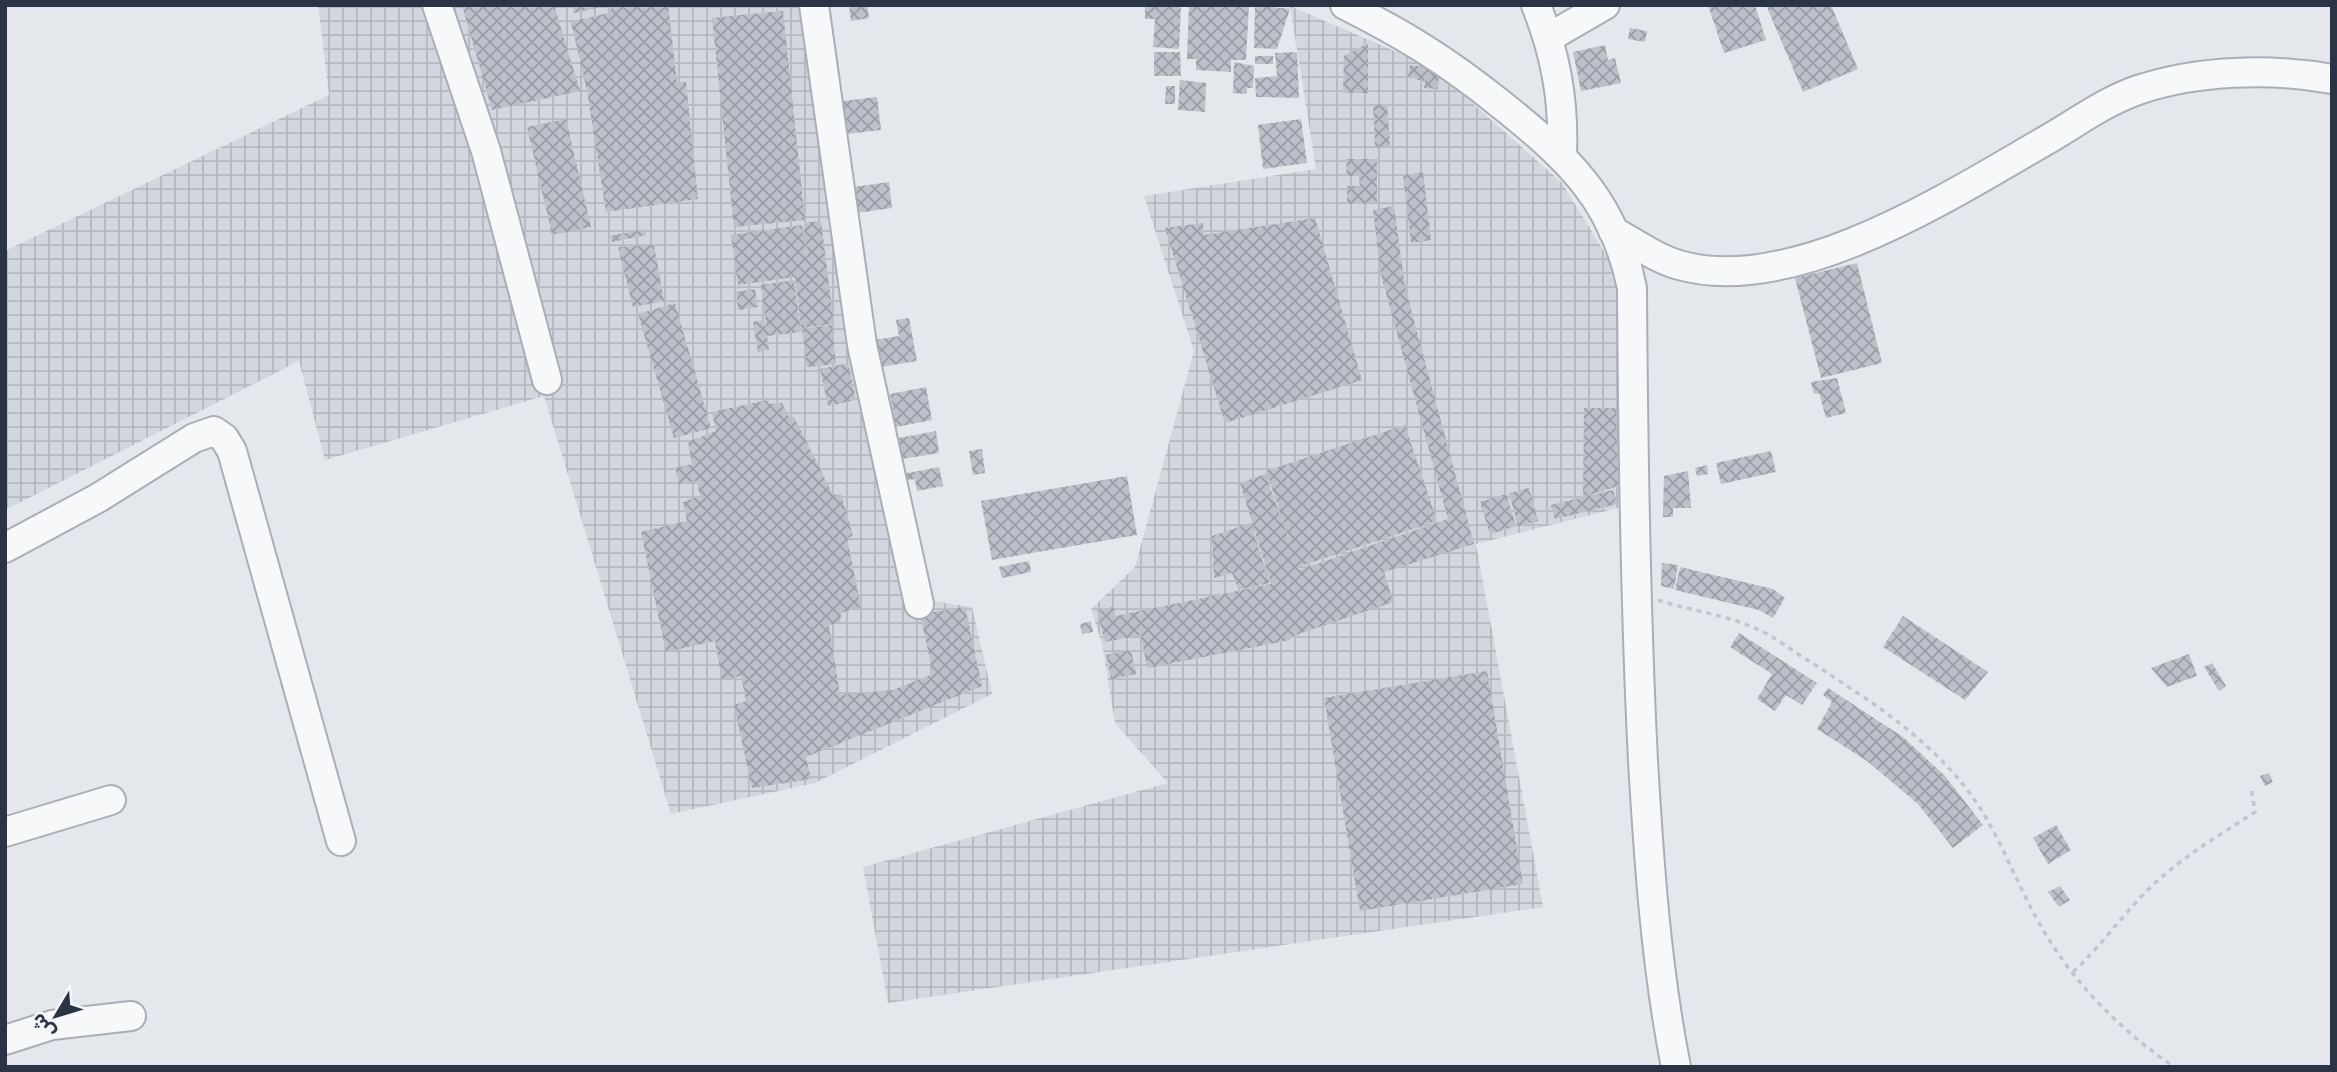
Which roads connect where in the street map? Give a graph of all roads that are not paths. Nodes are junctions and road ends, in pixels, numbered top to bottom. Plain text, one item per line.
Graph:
1 (437, 5) edge
2 (814, 5) edge
3 (1345, 5) edge
4 (1536, 5) edge
5 (1605, 5) edge
6 (1548, 38) junction
7 (2332, 79) edge
8 (1562, 154) junction
9 (1614, 231) junction
10 (547, 380) dead end
11 (5, 548) edge
12 (919, 604) dead end
13 (111, 800) dead end
14 (5, 832) edge
15 (341, 841) dead end
16 (131, 1016) dead end
17 (5, 1040) edge
18 (1676, 1067) edge

1 - 10 street
2 - 12 street
3 - 8 street
4 - 6 street
5 - 6 street
6 - 8 street
7 - 9 street
8 - 9 street
9 - 18 street
11 - 15 street
13 - 14 street
16 - 17 street

